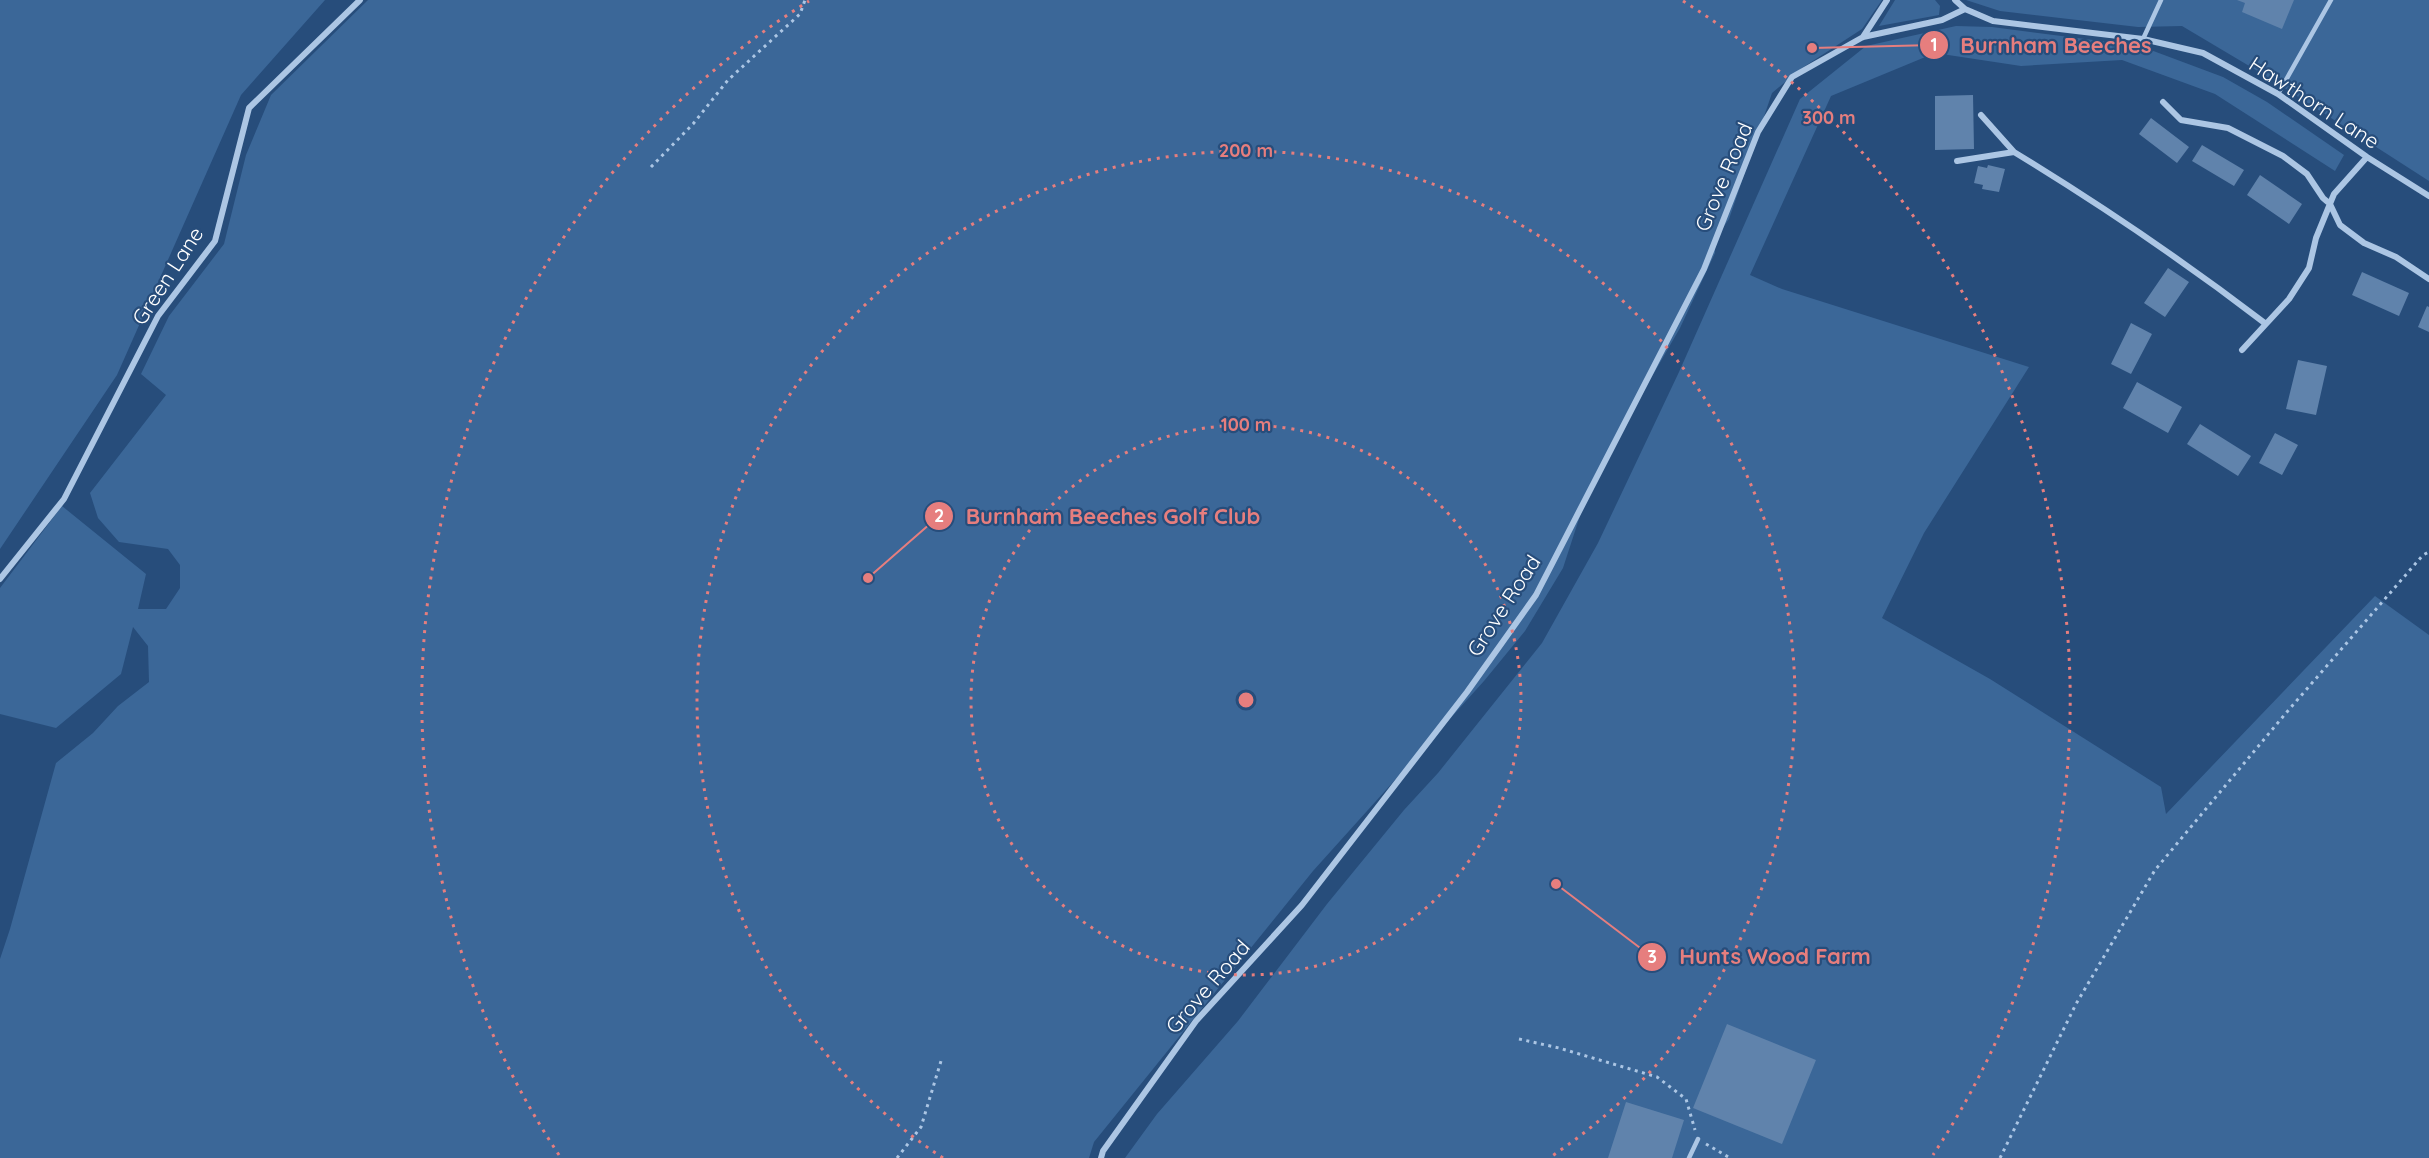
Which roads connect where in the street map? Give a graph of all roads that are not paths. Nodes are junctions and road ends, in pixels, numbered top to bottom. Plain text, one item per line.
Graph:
1 (360, 0) edge
2 (1887, 0) edge
3 (1955, 0) edge
4 (2161, 0) edge
5 (2331, 0) edge
6 (1965, 9) junction
7 (1863, 37) junction
8 (2143, 39) junction
9 (2278, 94) junction
10 (2163, 102) dead end
11 (1981, 115) dead end
12 (2014, 152) junction
13 (2367, 157) junction
14 (1957, 161) dead end
15 (2429, 196) edge
16 (2330, 204) junction
17 (2429, 279) edge
18 (2266, 324) junction
19 (2242, 350) dead end
20 (0, 579) edge
21 (1698, 1139) road end
22 (1101, 1158) edge
23 (1689, 1158) edge

1 - 20 street, Green Lane
2 - 7 street, Grove Road
3 - 6 street, Hawthorn Lane
4 - 8 lane
5 - 9 lane
6 - 7 street, Grove Road
6 - 8 street, Hawthorn Lane
7 - 22 street, Grove Road
8 - 9 street, Hawthorn Lane
9 - 13 street, Hawthorn Lane
10 - 16 street
11 - 12 street
12 - 14 street
12 - 18 street
13 - 15 street, Hawthorn Lane
13 - 16 street
16 - 17 street
16 - 18 street
18 - 19 street
21 - 23 lane

